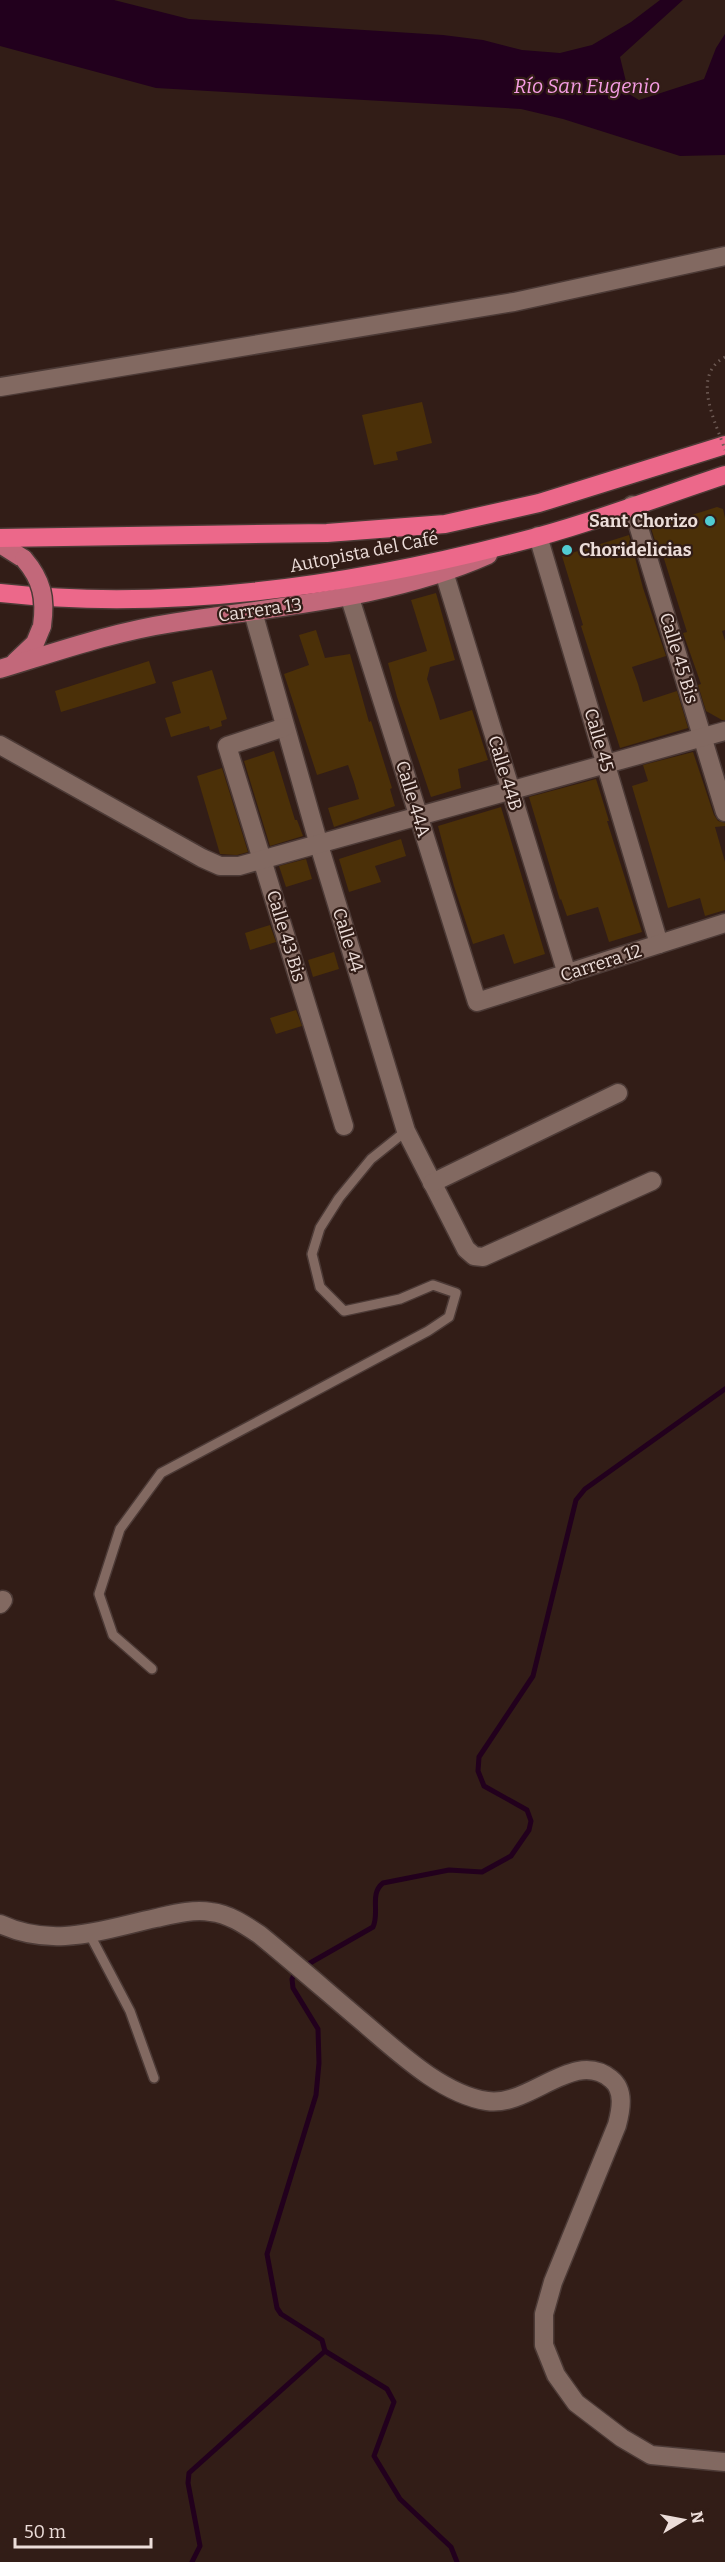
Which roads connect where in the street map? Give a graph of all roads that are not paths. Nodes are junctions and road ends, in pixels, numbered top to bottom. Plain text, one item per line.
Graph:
1 (725, 256) edge
2 (0, 387) edge
3 (725, 448) edge
4 (724, 477) edge
5 (632, 505) junction
6 (538, 536) junction
7 (0, 538) edge
8 (518, 542) junction
9 (0, 544) edge
10 (444, 572) junction
11 (0, 593) edge
12 (349, 595) junction
13 (253, 612) junction
14 (3, 668) edge
15 (285, 727) junction
16 (725, 731) edge
17 (702, 737) junction
18 (0, 745) edge
19 (606, 765) junction
20 (511, 791) junction
21 (725, 812) edge
22 (419, 817) junction
23 (319, 845) junction
24 (263, 861) junction
25 (725, 923) edge
26 (659, 944) junction
27 (567, 974) junction
28 (477, 1002) joint
29 (618, 1094) dead end
30 (344, 1126) dead end
31 (406, 1131) junction
32 (652, 1181) dead end
33 (432, 1183) junction
34 (152, 1669) dead end
35 (0, 1924) edge
36 (89, 1933) junction
37 (154, 2078) dead end
38 (725, 2462) edge

1 - 2 street
3 - 7 highway, Autopista del Café
4 - 5 highway, Autopista del Café
5 - 6 highway, Autopista del Café
5 - 17 street, Calle 45 Bis
6 - 8 highway, Autopista del Café
6 - 19 street, Calle 45
8 - 10 main road, Carrera 13
8 - 11 highway, Autopista del Café
9 - 14 main road, bridge
10 - 12 main road, Carrera 13
10 - 20 street, Calle 44B
12 - 13 main road, Carrera 13
12 - 22 street, Calle 44A
13 - 14 main road, Carrera 13
13 - 15 street, Calle 44
15 - 23 street, Calle 44
15 - 24 street, Calle 43 Bis
16 - 17 street
17 - 19 street
17 - 21 street, Calle 45 Bis
18 - 24 street
19 - 20 street
19 - 26 street, Calle 45
20 - 22 street
20 - 27 street, Calle 44B
22 - 23 street
22 - 28 street, Calle 44A
23 - 24 street
23 - 31 street, Calle 44
24 - 30 street, Calle 43 Bis
25 - 26 street, Carrera 12
26 - 27 street, Carrera 12
27 - 28 street, Carrera 12
29 - 33 street
31 - 33 street, Calle 44
31 - 34 lane
32 - 33 street, Calle 44
35 - 36 street
36 - 37 lane
36 - 38 street

